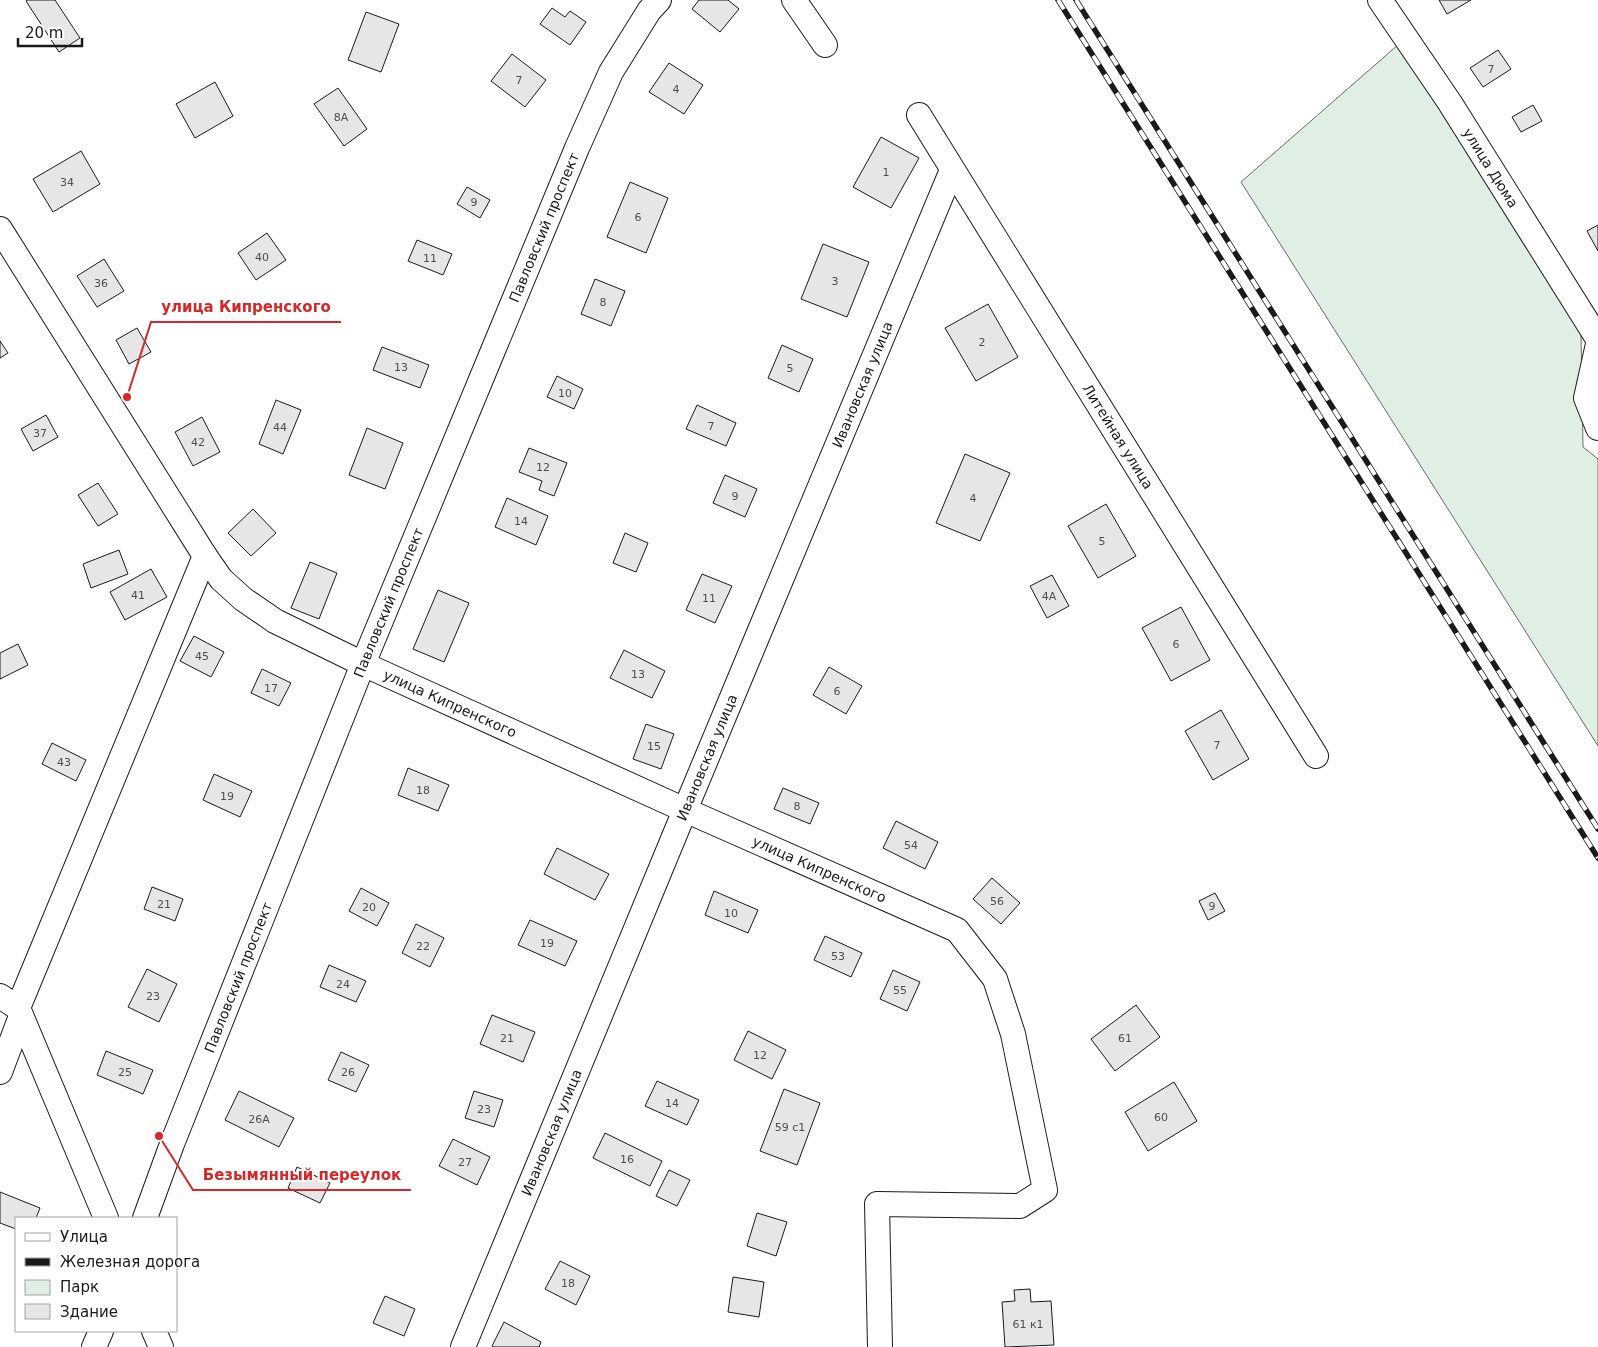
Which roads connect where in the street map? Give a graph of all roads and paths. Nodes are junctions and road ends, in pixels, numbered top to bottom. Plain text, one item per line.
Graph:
1 (659, 0) edge
2 (794, 0) edge
3 (1380, 0) edge
4 (825, 45) dead end
5 (919, 115) dead end
6 (952, 170) junction
7 (0, 229) edge
8 (1598, 339) edge
9 (1598, 344) edge
10 (1598, 428) edge
11 (205, 556) junction
12 (363, 664) junction
13 (1316, 756) dead end
14 (685, 810) junction
15 (13, 1007) edge
16 (0, 1072) edge
17 (106, 1217) edge
18 (145, 1217) edge
19 (101, 1332) edge
20 (154, 1332) edge
21 (94, 1347) edge
22 (161, 1347) edge
23 (463, 1347) edge
24 (880, 1347) edge

1 - 12 street, Павловский проспект
2 - 4 street
3 - 8 street, улица Дюма
5 - 6 street, Литейная улица
6 - 13 street, Литейная улица
6 - 14 street, Ивановская улица
7 - 11 street, улица Кипренского
9 - 10 street
11 - 12 street, улица Кипренского
11 - 15 street
12 - 14 street, улица Кипренского
12 - 18 street, Павловский проспект
14 - 23 street, Ивановская улица
14 - 24 street, улица Кипренского
15 - 16 street
15 - 17 street
19 - 21 street
20 - 22 street

